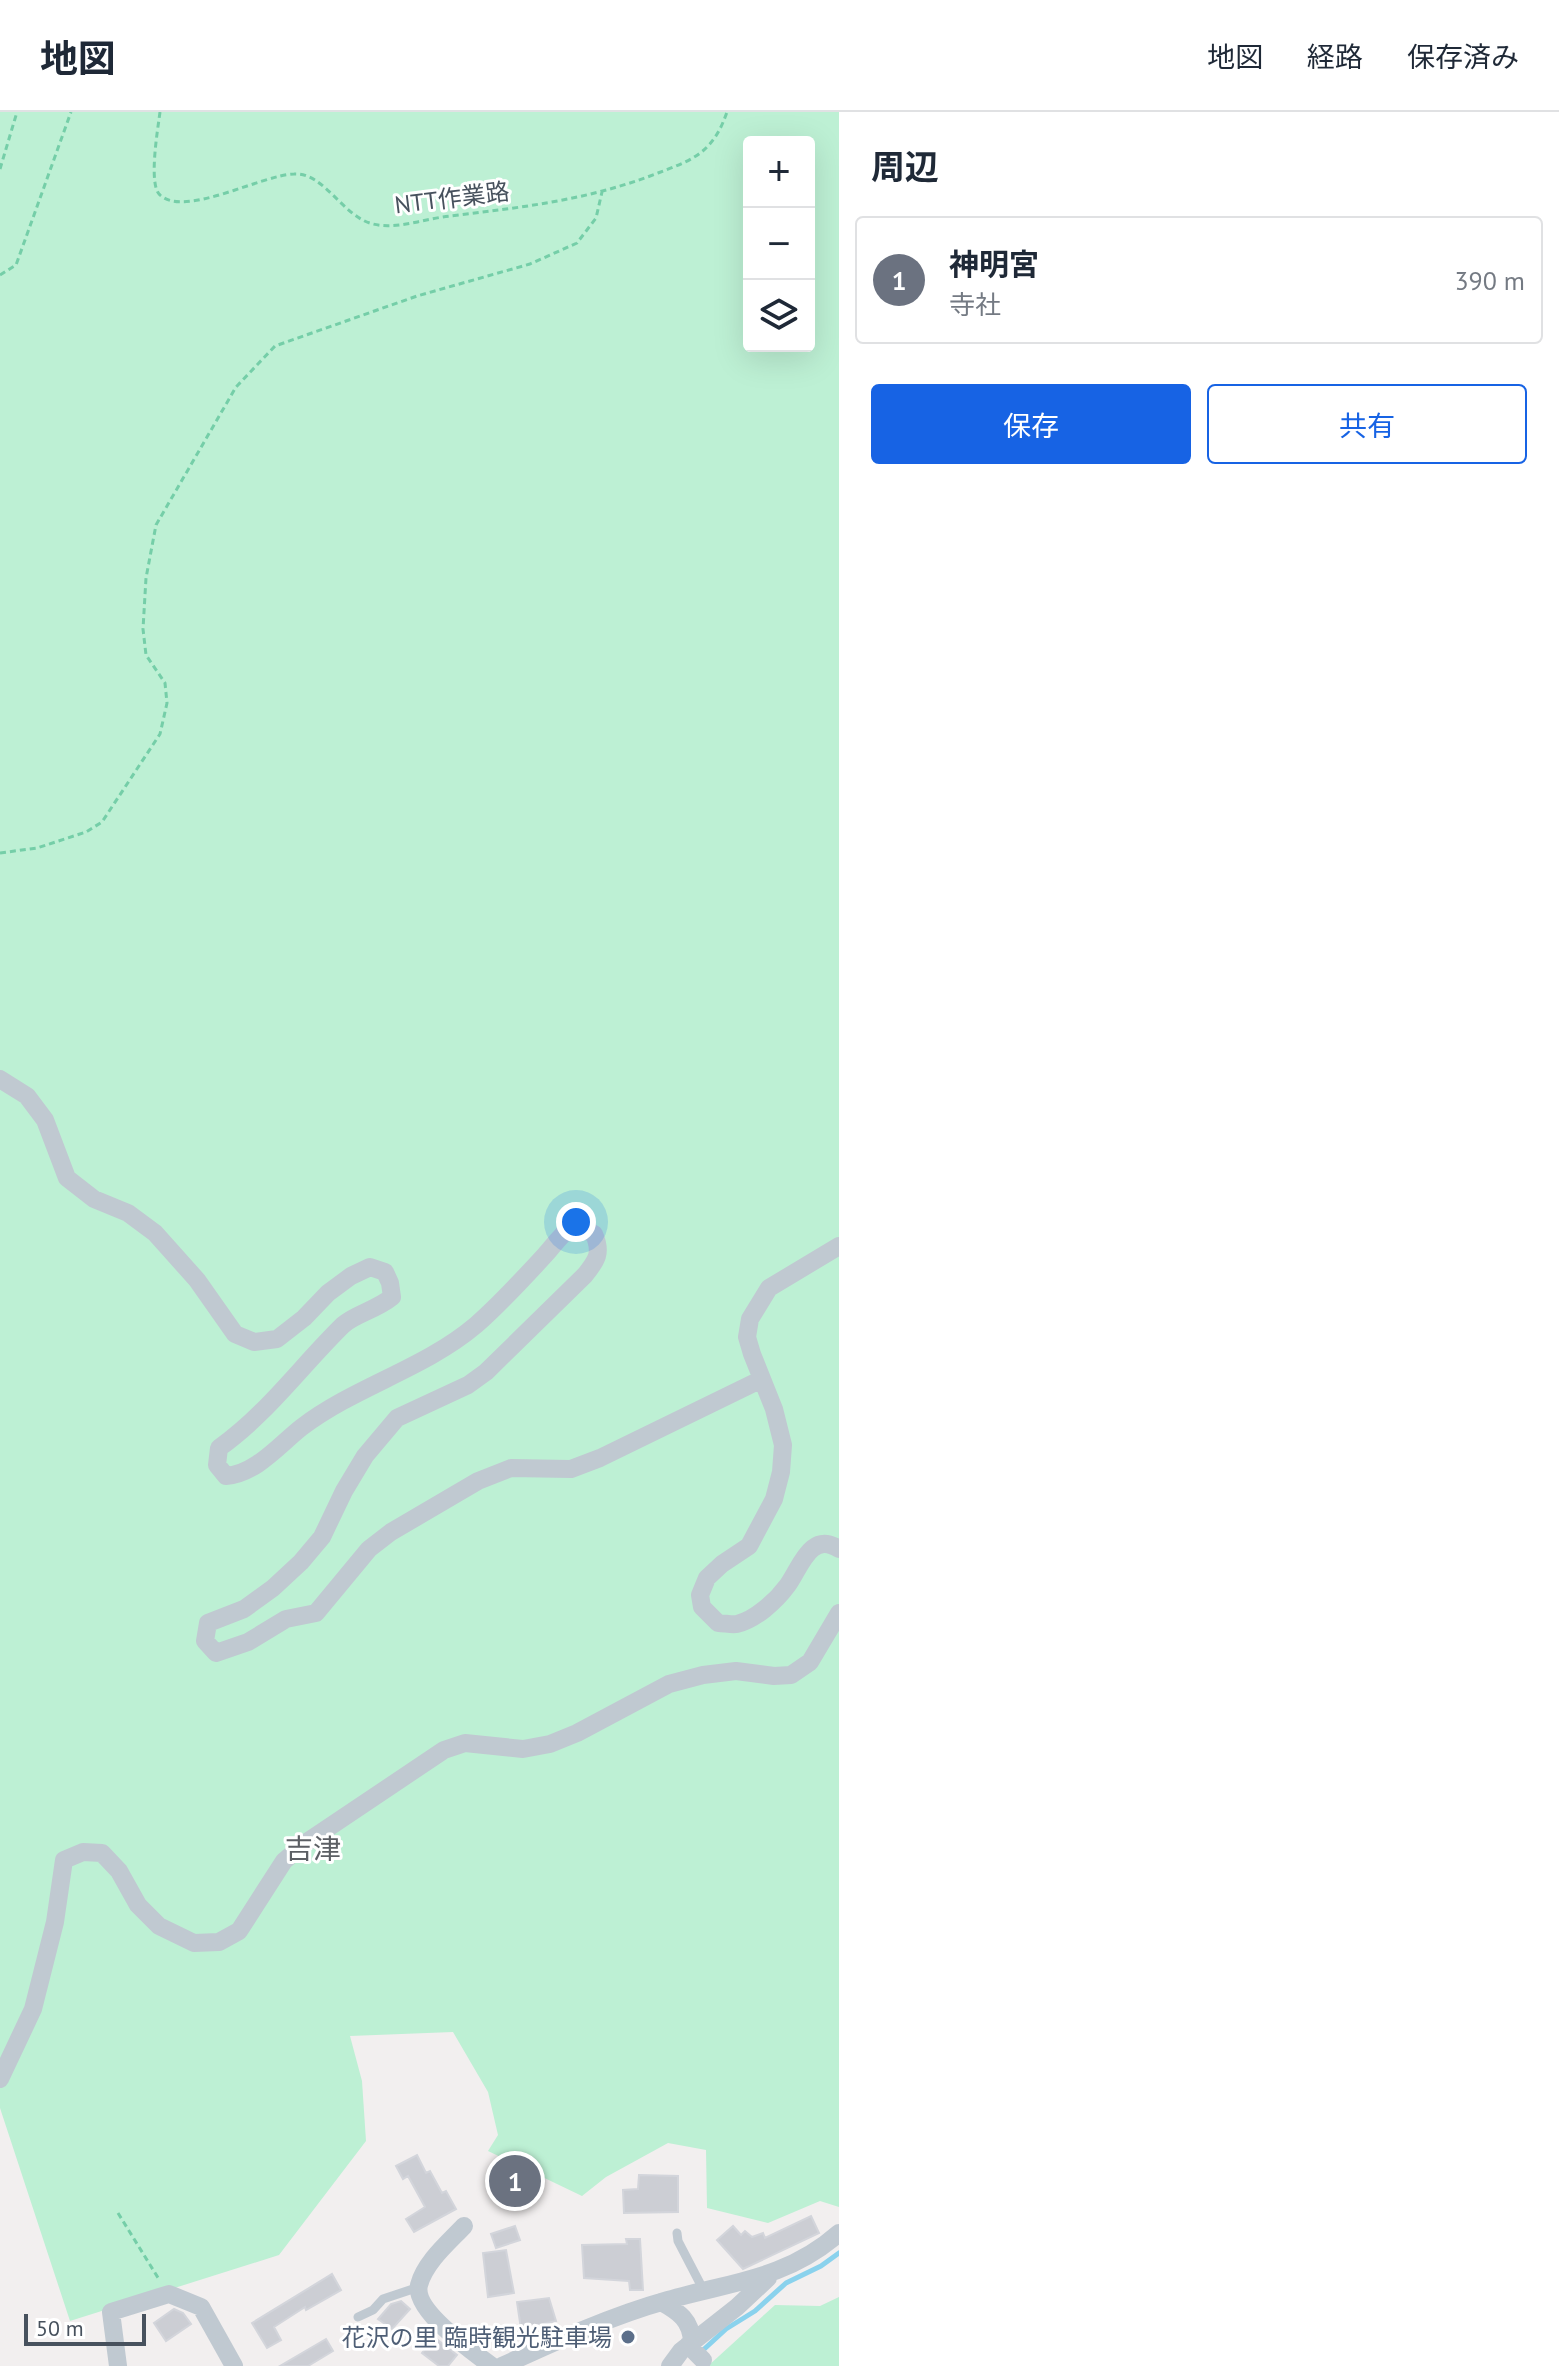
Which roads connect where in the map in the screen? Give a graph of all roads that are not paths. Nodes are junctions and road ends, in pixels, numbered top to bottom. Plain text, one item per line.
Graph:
1 (0, 1079) edge
2 (839, 1246) edge
3 (839, 1255) edge
4 (817, 1259) junction
5 (762, 1379) junction
6 (839, 1549) edge
7 (839, 1613) edge
8 (0, 2079) edge
9 (464, 2226) dead end
10 (677, 2233) dead end
11 (839, 2233) edge
12 (773, 2273) junction
13 (419, 2287) junction
14 (704, 2292) junction
15 (661, 2302) junction
16 (358, 2317) dead end
17 (690, 2343) junction
18 (703, 2360) dead end
19 (118, 2366) edge
20 (234, 2366) edge
21 (492, 2366) edge
22 (502, 2366) edge
23 (670, 2366) edge

1 - 5 street
2 - 4 street
3 - 4 street
4 - 5 street
5 - 6 street
7 - 8 street
9 - 13 street
10 - 14 lane
11 - 12 street
12 - 14 street
12 - 17 street
13 - 16 lane
13 - 21 street
14 - 15 street
15 - 17 street
15 - 22 street
17 - 18 street
17 - 23 street
19 - 20 street

